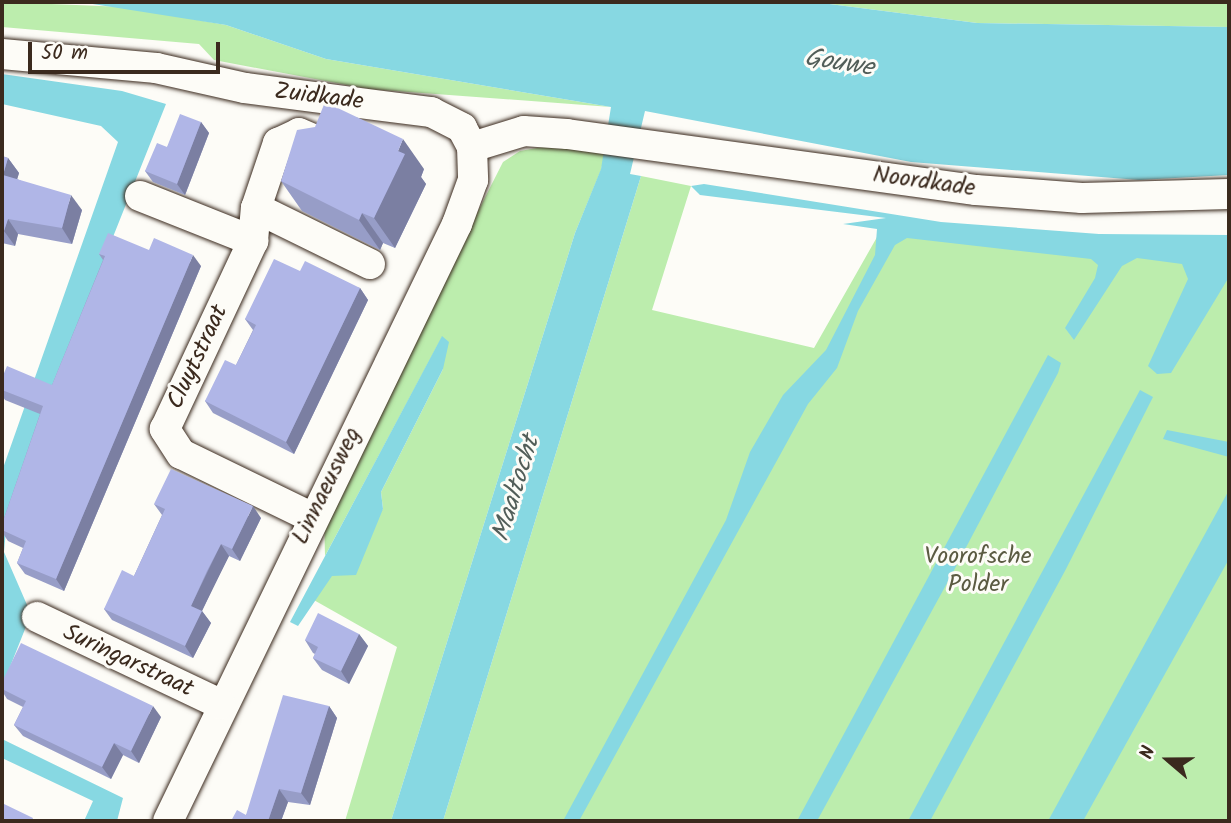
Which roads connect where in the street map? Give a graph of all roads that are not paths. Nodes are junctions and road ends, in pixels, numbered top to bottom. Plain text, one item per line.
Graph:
1 (2, 54) edge
2 (325, 144) edge
3 (472, 147) junction
4 (1229, 194) edge
5 (140, 195) dead end
6 (256, 208) junction
7 (253, 241) junction
8 (370, 264) dead end
9 (311, 517) junction
10 (37, 617) dead end
11 (220, 704) junction
12 (168, 821) edge

1 - 3 street, Zuidkade
2 - 6 street, Cluytstraat
3 - 4 street, Noordkade
3 - 9 street, Linnaeusweg
5 - 7 street
6 - 7 street, Cluytstraat
6 - 8 street
7 - 9 street, Cluytstraat
9 - 11 street, Linnaeusweg
10 - 11 street, Suringarstraat
11 - 12 street, Linnaeusweg

